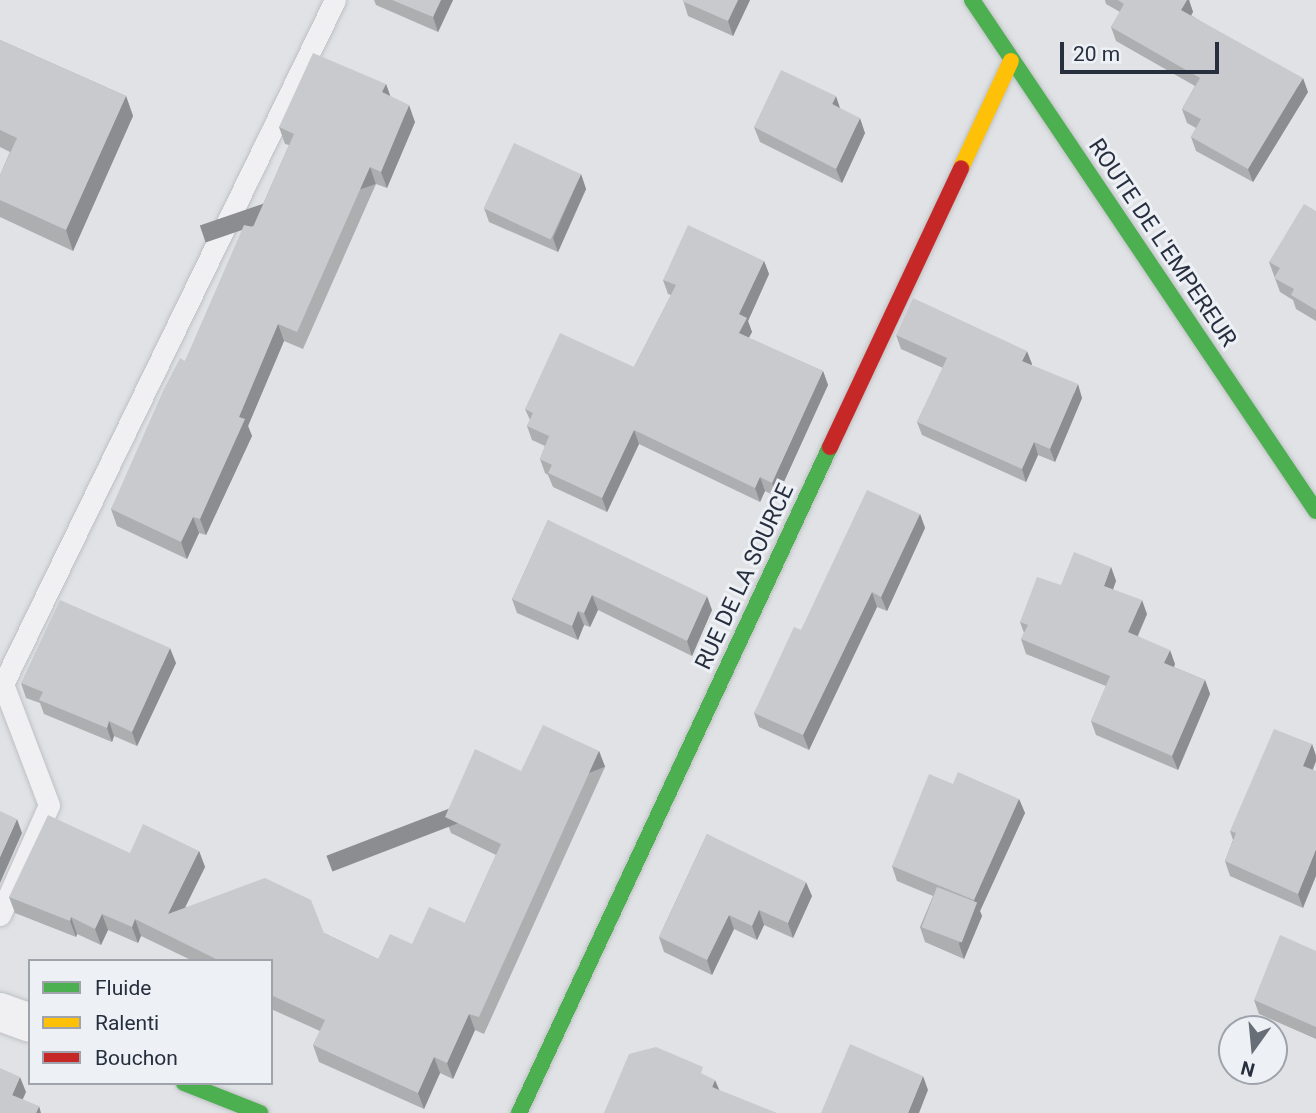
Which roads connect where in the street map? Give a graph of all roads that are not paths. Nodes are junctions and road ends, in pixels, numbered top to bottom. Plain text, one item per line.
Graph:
1 (335, 0) edge
2 (972, 0) edge
3 (1011, 61) junction
4 (1316, 511) edge
5 (0, 915) edge
6 (0, 1012) edge
7 (28, 1022) edge
8 (189, 1085) edge
9 (260, 1113) edge
10 (519, 1113) edge

1 - 5 lane
2 - 3 street, ROUTE DE L'EMPEREUR
3 - 4 street, ROUTE DE L'EMPEREUR
3 - 10 street, RUE DE LA SOURCE
6 - 7 street
8 - 9 street

